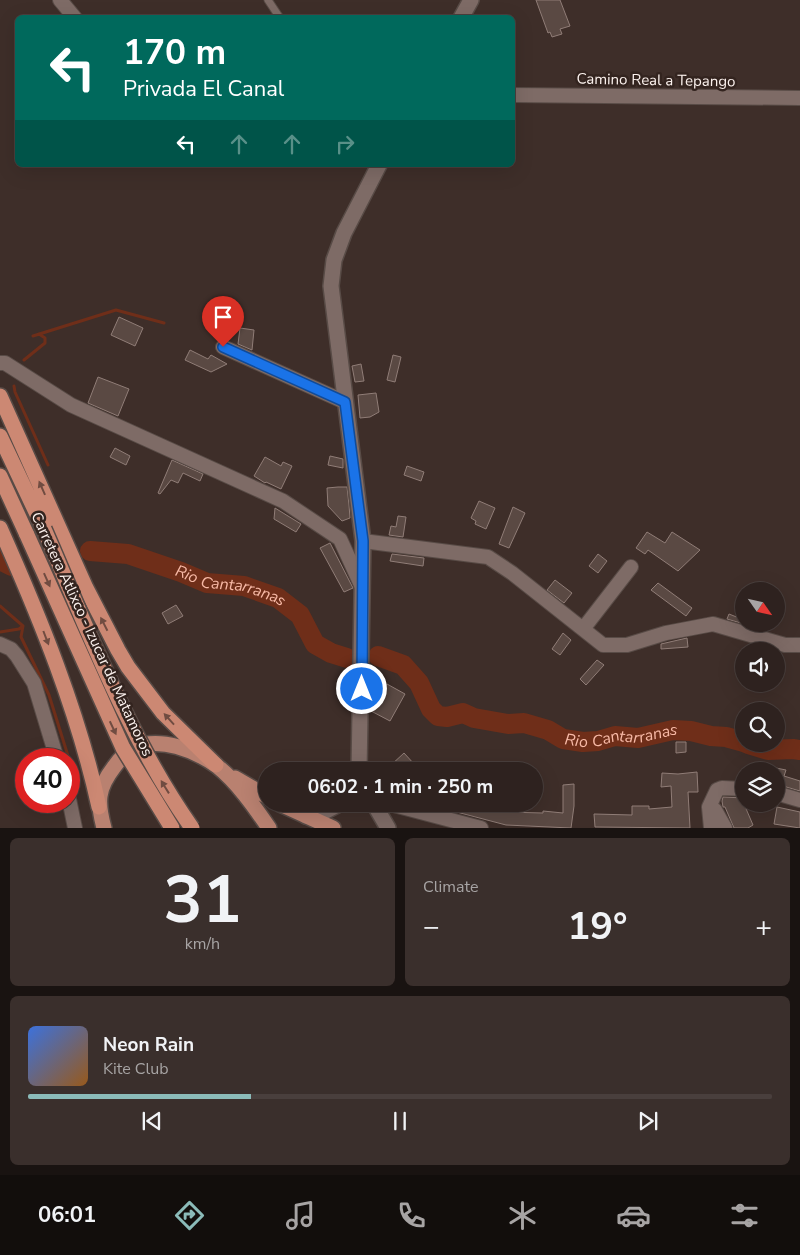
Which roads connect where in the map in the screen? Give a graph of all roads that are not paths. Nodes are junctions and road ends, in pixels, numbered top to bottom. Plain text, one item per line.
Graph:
1 (60, 0) edge
2 (268, 0) edge
3 (471, 0) edge
4 (72, 15) edge
5 (278, 15) edge
6 (463, 15) edge
7 (515, 94) edge
8 (800, 98) edge
9 (378, 167) edge
10 (223, 347) dead end
11 (0, 363) edge
12 (0, 396) edge
13 (345, 402) junction
14 (0, 436) edge
15 (0, 476) edge
16 (0, 528) edge
17 (363, 541) junction
18 (631, 567) dead end
19 (362, 593) junction
20 (582, 629) junction
21 (800, 645) edge
22 (5, 647) edge
23 (54, 748) edge
24 (360, 762) edge
25 (218, 768) junction
26 (735, 789) edge
27 (258, 791) edge
28 (785, 796) edge
29 (800, 800) edge
30 (709, 806) junction
31 (98, 807) junction
32 (297, 812) edge
33 (324, 812) edge
34 (379, 812) edge
35 (420, 812) edge
36 (72, 813) edge
37 (306, 816) junction
38 (75, 828) edge
39 (104, 828) edge
40 (172, 828) edge
41 (192, 828) edge
42 (269, 828) edge
43 (334, 828) edge
44 (388, 828) edge
45 (481, 828) edge
46 (711, 828) edge
47 (725, 828) edge

1 - 4 street
2 - 5 lane
3 - 6 street
7 - 8 street, Camino Real a Tepango
9 - 13 street
10 - 13 street
11 - 19 street
25 -> 12 highway
13 - 17 street
41 -> 14 highway, Carretera Atlixco - Izucar de Matamoros, bridge
15 -> 40 highway, Carretera Atlixco - Izucar de Matamoros, bridge
16 -> 31 highway
17 - 19 street
17 - 20 street
18 - 20 street
19 - 24 street
20 - 21 street
22 - 23 street
25 - 27 main road
25 - 31 main road
25 - 42 main road
26 - 30 street
28 - 29 street
30 - 46 street
30 - 47 street
31 - 39 main road
32 - 37 main road
33 - 37 street
34 - 44 street
35 - 45 street
36 - 38 street
37 - 43 main road

